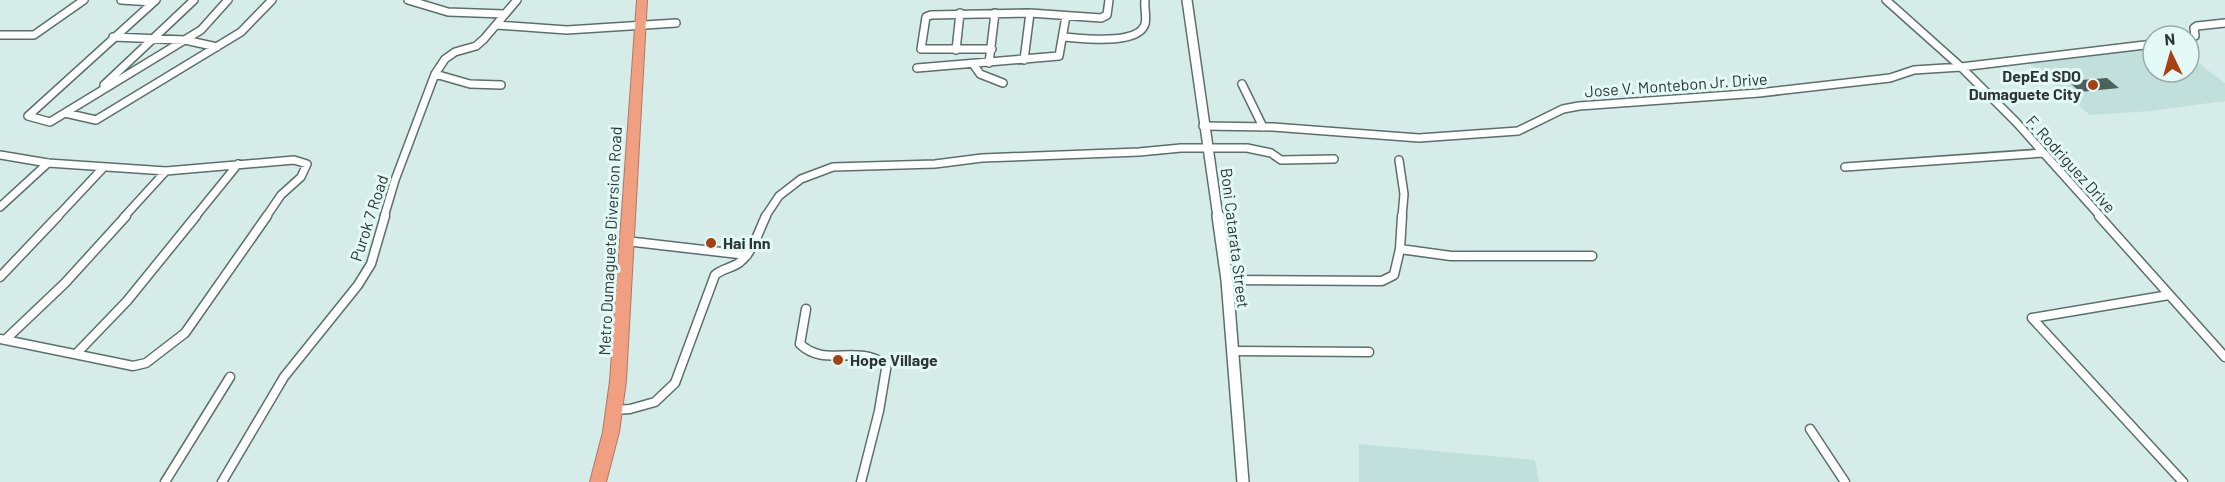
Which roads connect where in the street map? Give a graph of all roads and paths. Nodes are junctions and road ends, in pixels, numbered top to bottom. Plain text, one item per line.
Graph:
1 (84, 0) edge
2 (121, 0) edge
3 (194, 0) edge
4 (228, 0) edge
5 (272, 0) edge
6 (408, 0) edge
7 (517, 0) edge
8 (642, 0) edge
9 (1109, 0) edge
10 (1145, 0) edge
11 (1187, 0) edge
12 (1886, 0) edge
13 (154, 1) edge
14 (960, 13) junction
15 (995, 13) junction
16 (1030, 13) junction
17 (504, 14) junction
18 (1066, 16) junction
19 (676, 23) dead end
20 (2225, 23) edge
21 (497, 25) junction
22 (639, 25) junction
23 (2201, 26) edge
24 (0, 35) edge
25 (113, 37) junction
26 (1064, 37) junction
27 (154, 39) junction
28 (185, 40) junction
29 (2141, 45) edge
30 (217, 47) junction
31 (992, 49) junction
32 (956, 50) junction
33 (1024, 60) junction
34 (989, 63) junction
35 (973, 64) junction
36 (1961, 67) junction
37 (917, 68) dead end
38 (435, 74) junction
39 (1003, 82) dead end
40 (1242, 84) dead end
41 (501, 85) dead end
42 (93, 96) junction
43 (65, 113) junction
44 (1203, 126) junction
45 (1263, 127) junction
46 (1208, 148) junction
47 (2043, 153) junction
48 (0, 155) edge
49 (1334, 159) dead end
50 (1399, 160) dead end
51 (48, 163) junction
52 (238, 164) junction
53 (1845, 167) dead end
54 (103, 168) junction
55 (166, 171) junction
56 (0, 207) edge
57 (626, 241) junction
58 (1400, 249) junction
59 (747, 255) junction
60 (1592, 256) dead end
61 (0, 277) edge
62 (1227, 280) junction
63 (2169, 295) junction
64 (806, 309) dead end
65 (3, 339) edge
66 (1233, 351) junction
67 (1369, 352) dead end
68 (76, 354) junction
69 (2225, 357) edge
70 (230, 377) dead end
71 (615, 410) junction
72 (1810, 429) dead end
73 (165, 482) edge
74 (222, 482) edge
75 (598, 482) edge
76 (861, 482) edge
77 (1243, 482) edge
78 (1845, 482) edge
79 (2183, 482) edge

1 - 24 street
2 - 13 street
3 - 27 street
4 - 28 street
5 - 30 street
6 - 17 street
7 - 17 street, Purok 7 Road
8 - 22 highway, Metro Dumaguete Diversion Road
9 - 18 street
10 - 26 street
11 - 44 street, Boni Catarata Street
12 - 36 street, F. Rodriguez Drive
13 - 25 street
14 - 15 street
14 - 32 street
14 - 32 street
15 - 16 street
15 - 31 street
16 - 18 street
16 - 33 street
17 - 21 street, Purok 7 Road
18 - 26 street
19 - 22 street
20 - 23 street
21 - 22 street
21 - 38 street, Purok 7 Road
22 - 57 highway, Metro Dumaguete Diversion Road
25 - 27 street
25 - 43 street
26 - 33 street
27 - 28 street
27 - 42 street
28 - 30 street
28 - 42 street
29 - 36 street, Jose V. Montebon Jr. Drive
30 - 43 street
31 - 32 street
31 - 34 street
33 - 34 street
34 - 35 street
35 - 37 street
35 - 39 street
36 - 45 street, Jose V. Montebon Jr. Drive
36 - 47 street, F. Rodriguez Drive
38 - 41 street
38 - 74 street, Purok 7 Road
40 - 45 street
42 - 43 street
44 - 45 street, Jose V. Montebon Jr. Drive
44 - 46 street, Boni Catarata Street
46 - 49 street
46 - 59 street
46 - 62 street, Boni Catarata Street
47 - 53 street
47 - 63 street, F. Rodriguez Drive
48 - 51 street
50 - 58 street
51 - 54 street
51 - 56 street
52 - 55 street
52 - 68 street
52 - 68 street
54 - 55 street
54 - 61 street
55 - 65 street
57 - 59 street
57 - 71 highway, Metro Dumaguete Diversion Road
58 - 60 street
58 - 62 street
59 - 71 street
62 - 66 street, Boni Catarata Street
63 - 69 street, F. Rodriguez Drive
63 - 79 street
64 - 76 street
65 - 68 street
66 - 67 street
66 - 77 street, Boni Catarata Street
70 - 73 street
71 - 75 highway, Metro Dumaguete Diversion Road
72 - 78 street

